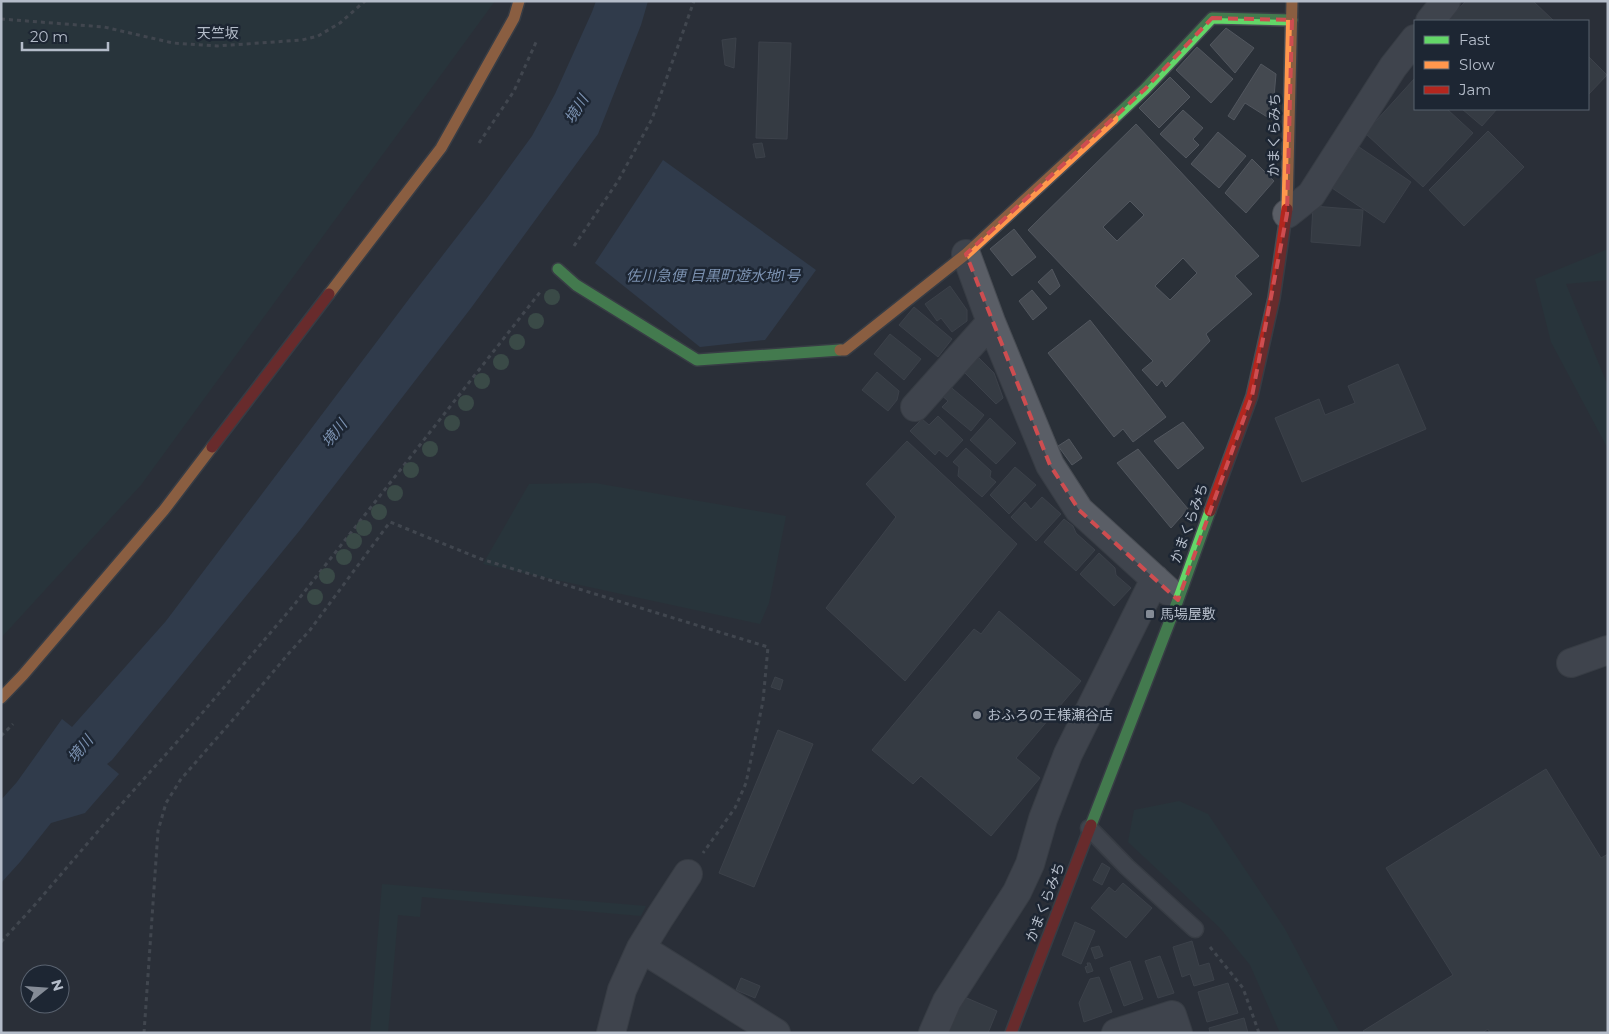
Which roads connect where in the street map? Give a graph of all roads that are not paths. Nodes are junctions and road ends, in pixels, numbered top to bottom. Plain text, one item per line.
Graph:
1 (519, 1) edge
2 (1292, 1) edge
3 (1446, 1) edge
4 (1292, 20) junction
5 (1431, 20) edge
6 (1414, 40) edge
7 (1287, 214) junction
8 (966, 254) junction
9 (558, 269) road end
10 (991, 322) junction
11 (915, 407) dead end
12 (1155, 579) junction
13 (1178, 600) junction
14 (1608, 650) edge
15 (1571, 663) dead end
16 (1, 698) edge
17 (1089, 828) junction
18 (688, 874) road end
19 (1195, 929) road end
20 (641, 948) junction
21 (611, 1033) edge
22 (776, 1033) edge
23 (933, 1033) edge
24 (1011, 1033) edge
25 (1116, 1033) edge
26 (1178, 1033) edge

1 - 16 street
2 - 4 street, かまくらみち
3 - 5 street
4 - 7 street, かまくらみち
4 - 8 street
6 - 7 street
7 - 13 street, かまくらみち
8 - 9 street
8 - 10 street
10 - 11 street
10 - 12 street
12 - 13 street
12 - 23 street
13 - 17 street, かまくらみち
14 - 15 street
17 - 19 lane
17 - 24 street, かまくらみち
18 - 20 street
20 - 21 street
20 - 22 street
25 - 26 street

